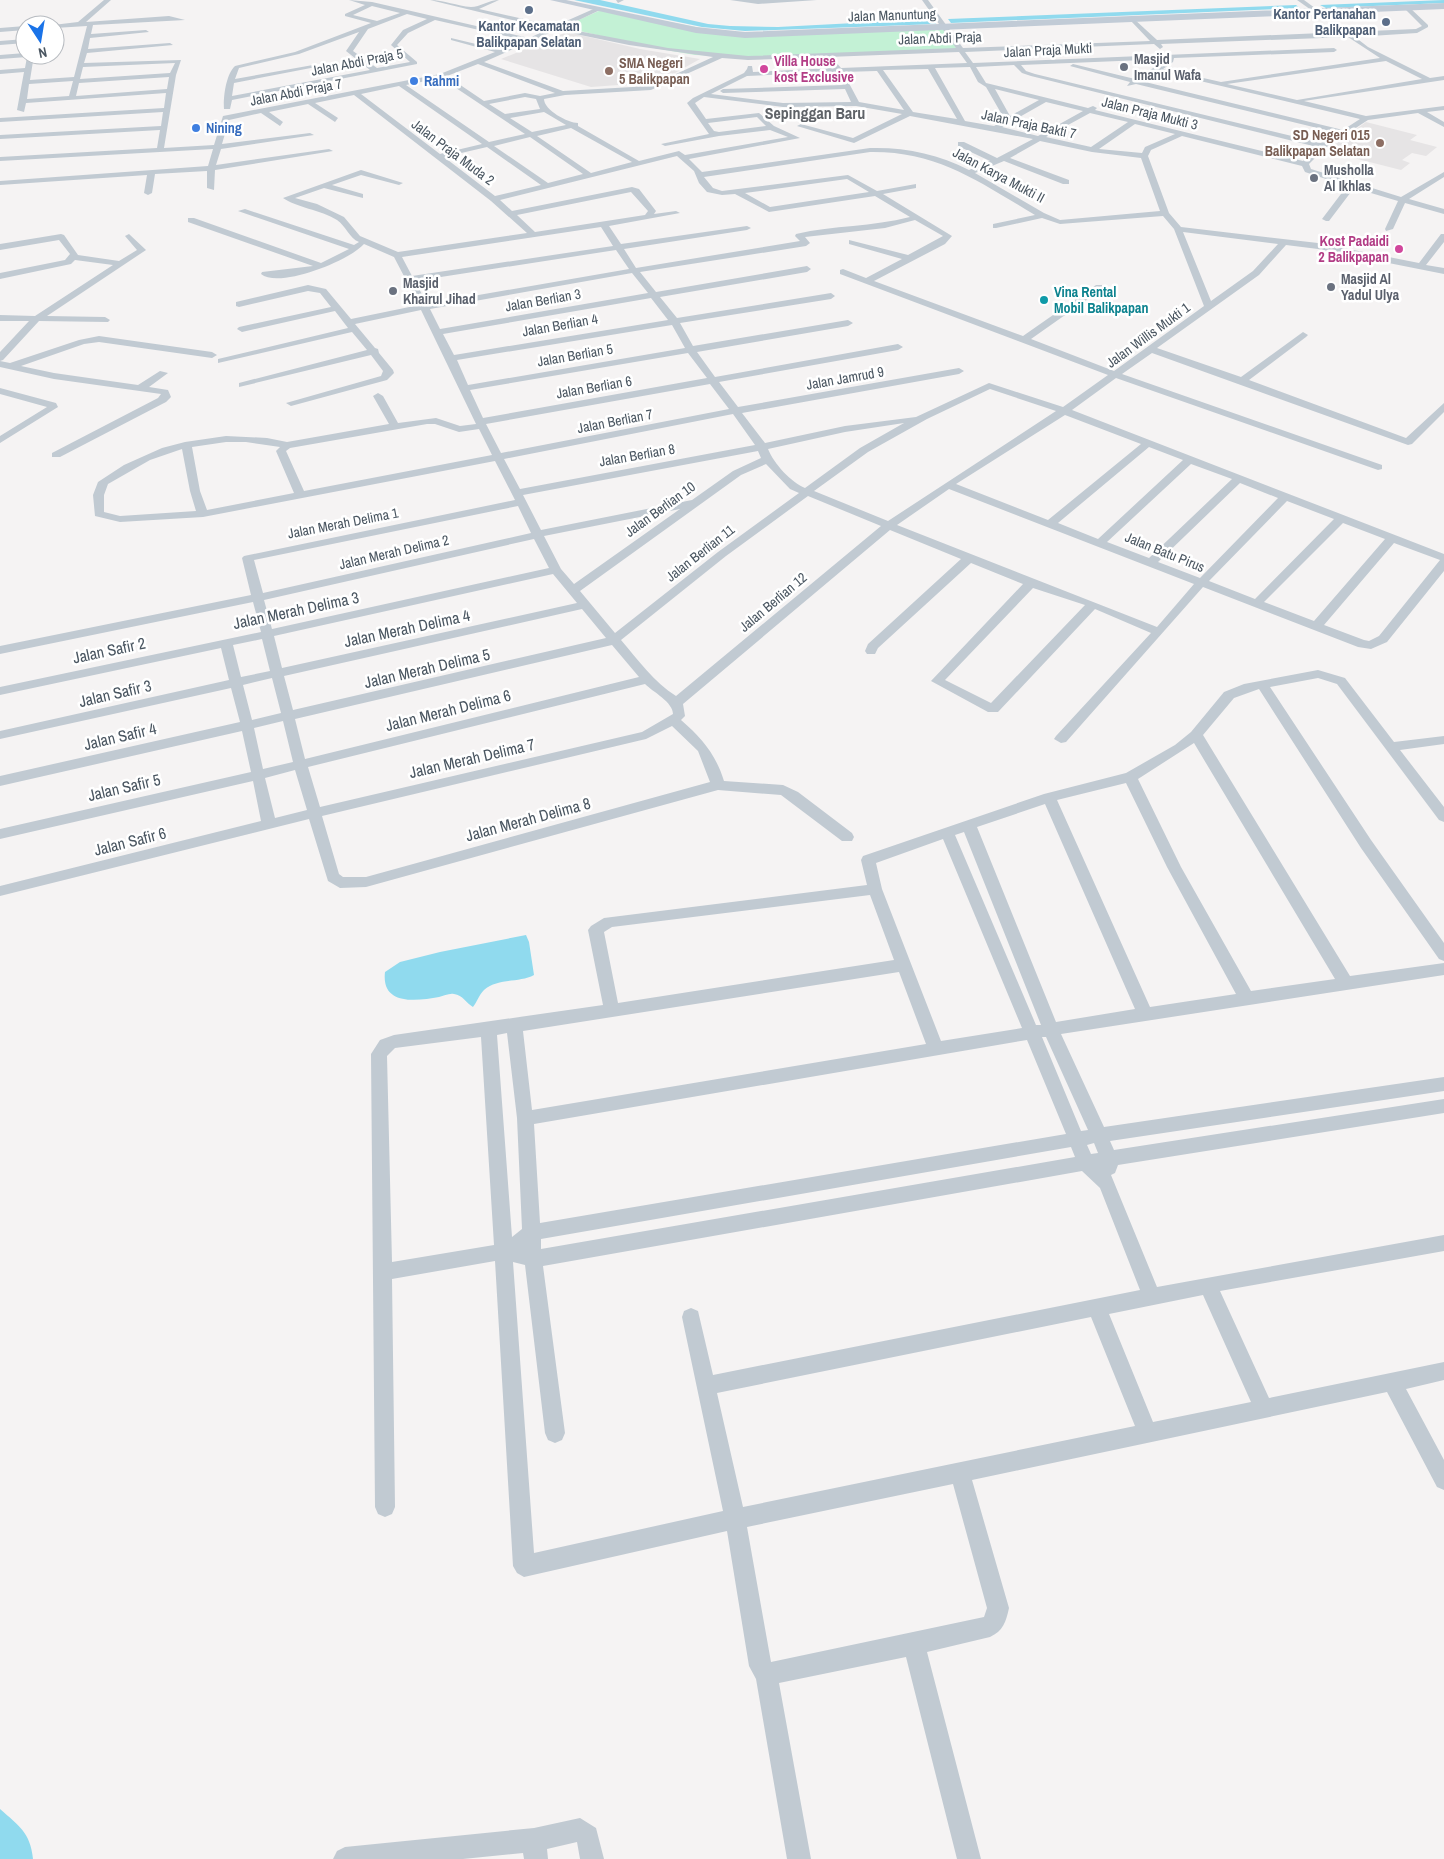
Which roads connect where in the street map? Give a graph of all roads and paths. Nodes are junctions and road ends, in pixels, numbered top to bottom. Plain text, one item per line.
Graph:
1 (108, 0) edge
2 (352, 0) edge
3 (383, 0) edge
4 (433, 0) edge
5 (496, 0) edge
6 (554, 0) edge
7 (617, 0) edge
8 (733, 0) edge
9 (803, 0) edge
10 (814, 0) edge
11 (925, 0) edge
12 (1351, 0) edge
13 (1302, 2) edge
14 (370, 4) junction
15 (634, 5) dead end
16 (1444, 6) edge
17 (1407, 8) junction
18 (471, 9) junction
19 (598, 9) junction
20 (1314, 10) junction
21 (407, 12) junction
22 (435, 18) junction
23 (912, 18) dead end
24 (182, 20) dead end
25 (1133, 20) junction
26 (939, 21) junction
27 (91, 22) junction
28 (82, 23) junction
29 (378, 23) junction
30 (766, 24) dead end
31 (65, 25) edge
32 (365, 28) junction
33 (558, 28) junction
34 (15, 29) edge
35 (0, 30) edge
36 (146, 32) dead end
37 (1349, 35) junction
38 (88, 36) junction
39 (453, 39) dead end
40 (530, 40) junction
41 (15, 42) edge
42 (0, 43) edge
43 (1156, 43) junction
44 (170, 44) dead end
45 (1334, 50) dead end
46 (85, 51) junction
47 (961, 51) junction
48 (502, 52) junction
49 (297, 53) junction
50 (830, 55) junction
51 (15, 56) edge
52 (0, 57) edge
53 (720, 57) junction
54 (748, 58) junction
55 (1171, 58) junction
56 (1386, 59) junction
57 (481, 61) junction
58 (1058, 62) junction
59 (1017, 64) junction
60 (29, 65) edge
61 (80, 65) junction
62 (313, 67) junction
63 (973, 67) junction
64 (931, 68) junction
65 (1156, 69) junction
66 (28, 70) junction
67 (375, 70) junction
68 (879, 70) junction
69 (839, 71) junction
70 (0, 72) edge
71 (746, 74) junction
72 (173, 75) junction
73 (442, 76) junction
74 (1444, 78) edge
75 (76, 80) junction
76 (328, 80) junction
77 (1428, 80) junction
78 (26, 82) junction
79 (230, 82) junction
80 (1133, 82) junction
81 (400, 84) junction
82 (1215, 84) junction
83 (989, 85) junction
84 (846, 87) junction
85 (1444, 88) edge
86 (170, 91) junction
87 (711, 91) junction
88 (353, 93) junction
89 (564, 94) junction
90 (703, 95) junction
91 (1113, 95) junction
92 (1192, 96) junction
93 (72, 98) junction
94 (540, 98) junction
95 (227, 99) junction
96 (1046, 99) junction
97 (1105, 100) dead end
98 (24, 101) junction
99 (1292, 101) junction
100 (309, 102) junction
101 (482, 103) junction
102 (856, 104) junction
103 (1098, 105) dead end
104 (1444, 108) edge
105 (1171, 109) junction
106 (168, 110) junction
107 (545, 110) junction
108 (1090, 110) junction
109 (263, 111) junction
110 (1419, 111) junction
111 (910, 113) junction
112 (1162, 115) dead end
113 (503, 117) junction
114 (19, 118) junction
115 (226, 118) junction
116 (1366, 118) junction
117 (0, 120) edge
118 (335, 120) dead end
119 (703, 120) junction
120 (1154, 120) dead end
121 (1009, 121) junction
122 (1133, 122) junction
123 (963, 123) junction
124 (280, 124) dead end
125 (575, 125) junction
126 (1146, 125) junction
127 (1444, 125) edge
128 (801, 126) dead end
129 (164, 128) junction
130 (771, 128) junction
131 (995, 128) junction
132 (1343, 132) junction
133 (532, 134) junction
134 (719, 134) junction
135 (1180, 134) junction
136 (310, 135) dead end
137 (0, 137) edge
138 (1040, 138) junction
139 (854, 141) junction
140 (665, 144) dead end
141 (836, 144) dead end
142 (962, 144) dead end
143 (487, 145) junction
144 (1322, 146) junction
145 (217, 147) junction
146 (1092, 150) junction
147 (160, 151) junction
148 (329, 151) dead end
149 (6, 153) edge
150 (682, 155) junction
151 (439, 156) junction
152 (1144, 156) junction
153 (1000, 160) junction
154 (638, 163) junction
155 (1305, 164) junction
156 (211, 168) junction
157 (151, 172) junction
158 (970, 172) junction
159 (700, 174) junction
160 (1444, 174) edge
161 (589, 175) junction
162 (0, 182) edge
163 (1066, 182) dead end
164 (399, 183) dead end
165 (324, 185) junction
166 (546, 185) junction
167 (1352, 185) junction
168 (913, 186) dead end
169 (211, 188) dead end
170 (738, 192) junction
171 (148, 193) dead end
172 (877, 194) junction
173 (360, 196) dead end
174 (494, 199) junction
175 (1403, 199) junction
176 (242, 211) dead end
177 (1444, 212) edge
178 (676, 213) dead end
179 (1165, 213) junction
180 (510, 214) junction
181 (1044, 215) junction
182 (648, 217) junction
183 (918, 217) junction
184 (1326, 219) dead end
185 (191, 220) dead end
186 (603, 223) junction
187 (996, 226) dead end
188 (747, 228) dead end
189 (1178, 229) junction
190 (1389, 229) dead end
191 (533, 234) junction
192 (129, 236) dead end
193 (1444, 236) edge
194 (363, 241) junction
195 (852, 242) dead end
196 (1283, 243) junction
197 (620, 246) junction
198 (0, 247) edge
199 (355, 248) junction
200 (397, 254) junction
201 (74, 257) junction
202 (909, 258) junction
203 (121, 264) junction
204 (320, 266) junction
205 (1421, 266) junction
206 (633, 269) junction
207 (807, 269) dead end
208 (1444, 271) edge
209 (844, 272) dead end
210 (265, 274) dead end
211 (0, 276) edge
212 (408, 279) junction
213 (867, 281) junction
214 (1099, 287) dead end
215 (653, 294) junction
216 (831, 296) dead end
217 (239, 304) dead end
218 (424, 306) junction
219 (1209, 307) junction
220 (337, 308) junction
221 (0, 318) edge
222 (36, 319) junction
223 (105, 320) dead end
224 (674, 321) junction
225 (848, 323) dead end
226 (352, 325) junction
227 (242, 329) dead end
228 (437, 332) junction
229 (1303, 335) dead end
230 (1024, 340) junction
231 (898, 347) dead end
232 (690, 349) junction
233 (1153, 350) junction
234 (375, 351) junction
235 (212, 355) dead end
236 (0, 358) edge
237 (451, 358) junction
238 (221, 361) dead end
239 (5, 366) edge
240 (959, 371) dead end
241 (0, 373) edge
242 (163, 373) dead end
243 (1117, 375) junction
244 (714, 379) junction
245 (1242, 381) junction
246 (242, 385) dead end
247 (142, 387) junction
248 (465, 388) junction
249 (2, 393) edge
250 (378, 396) dead end
251 (291, 403) dead end
252 (1444, 406) edge
253 (1066, 410) junction
254 (735, 411) junction
255 (923, 418) junction
256 (481, 424) junction
257 (396, 426) junction
258 (0, 440) edge
259 (186, 444) junction
260 (1147, 444) junction
261 (287, 445) junction
262 (762, 447) junction
263 (56, 455) dead end
264 (500, 458) junction
265 (767, 459) junction
266 (1189, 460) junction
267 (1378, 467) dead end
268 (1238, 479) junction
269 (948, 485) junction
270 (300, 494) junction
271 (806, 494) junction
272 (520, 497) junction
273 (1285, 497) junction
274 (694, 503) junction
275 (202, 514) junction
276 (1341, 518) junction
277 (1051, 523) junction
278 (889, 525) junction
279 (537, 535) junction
280 (1392, 538) junction
281 (1101, 542) junction
282 (970, 557) junction
283 (1444, 558) edge
284 (1151, 562) junction
285 (1444, 563) edge
286 (556, 570) junction
287 (1202, 583) junction
288 (1031, 584) junction
289 (574, 590) junction
290 (257, 598) junction
291 (1093, 604) junction
292 (1256, 604) junction
293 (584, 605) junction
294 (1316, 627) junction
295 (1159, 632) junction
296 (267, 634) junction
297 (614, 640) junction
298 (226, 643) junction
299 (0, 650) edge
300 (871, 651) dead end
301 (277, 673) junction
302 (647, 679) junction
303 (237, 682) junction
304 (1262, 684) junction
305 (0, 691) edge
306 (677, 702) junction
307 (289, 716) junction
308 (676, 718) junction
309 (247, 725) junction
310 (1196, 734) junction
311 (0, 735) edge
312 (1061, 739) dead end
313 (1444, 740) edge
314 (1390, 747) junction
315 (300, 764) junction
316 (256, 775) junction
317 (1130, 777) junction
318 (0, 781) edge
319 (718, 785) junction
320 (1049, 796) junction
321 (1442, 811) edge
322 (316, 813) junction
323 (269, 824) junction
324 (969, 826) junction
325 (947, 832) junction
326 (0, 834) edge
327 (847, 837) dead end
328 (875, 889) junction
329 (0, 891) edge
330 (1444, 955) edge
331 (902, 965) junction
332 (1444, 969) edge
333 (1346, 983) junction
334 (1246, 997) junction
335 (612, 1010) junction
336 (1145, 1013) junction
337 (514, 1026) junction
338 (1050, 1028) junction
339 (489, 1029) junction
340 (1030, 1031) junction
341 (936, 1049) junction
342 (1444, 1084) edge
343 (1444, 1106) edge
344 (525, 1118) junction
345 (1100, 1135) junction
346 (1078, 1140) junction
347 (1110, 1158) junction
348 (1087, 1164) junction
349 (1107, 1183) junction
350 (531, 1233) junction
351 (1444, 1244) edge
352 (505, 1252) junction
353 (533, 1259) junction
354 (382, 1272) junction
355 (1208, 1285) junction
356 (1152, 1298) junction
357 (1097, 1308) junction
358 (692, 1317) dead end
359 (1444, 1371) edge
360 (1392, 1381) junction
361 (706, 1386) junction
362 (1264, 1409) junction
363 (555, 1432) dead end
364 (1147, 1432) junction
365 (960, 1473) junction
366 (1444, 1480) edge
367 (385, 1507) dead end
368 (734, 1519) junction
369 (914, 1644) junction
370 (766, 1674) junction
371 (535, 1850) edge
372 (351, 1858) edge
373 (592, 1859) edge
374 (799, 1859) edge
375 (969, 1859) edge

1 - 28 street
2 - 14 street
3 - 14 street
4 - 18 street, Jalan Abdi Praja
5 - 18 street
6 - 19 street, Jalan Manuntung
7 - 15 street
8 - 9 street
9 - 10 street
11 - 26 street
12 - 13 street
13 - 20 street
13 - 26 street
14 - 21 street
14 - 29 street
16 - 17 street, Jalan Manuntung
17 - 20 street, Jalan Manuntung
17 - 37 street, Jalan Abdi Praja
18 - 33 street, Jalan Abdi Praja
19 - 26 street, Jalan Manuntung
19 - 33 street, Jalan Abdi Praja 7
20 - 25 street, Jalan Manuntung
21 - 22 street
21 - 29 street
22 - 40 street
22 - 67 street, Jalan Abdi Praja 5
23 - 30 street
24 - 27 street
25 - 26 street, Jalan Manuntung
25 - 43 street
26 - 47 street
27 - 28 street
27 - 38 street
28 - 31 street
29 - 32 street
32 - 49 street
32 - 67 street
33 - 40 street, Jalan Abdi Praja 7
33 - 53 street, Jalan Abdi Praja
34 - 35 street
36 - 38 street
37 - 43 street, Jalan Abdi Praja
37 - 56 street
38 - 46 street
39 - 48 street
40 - 48 street, Jalan Abdi Praja 7
41 - 42 street
43 - 47 street, Jalan Abdi Praja
43 - 55 street
44 - 46 street
45 - 55 street, Jalan Praja Mukti
46 - 61 street
47 - 50 street, Jalan Abdi Praja
47 - 63 street
48 - 57 street, Jalan Abdi Praja 7
49 - 62 street, Jalan Praja Muda 2
49 - 79 street
50 - 54 street, Jalan Abdi Praja
50 - 69 street
51 - 52 street
53 - 54 street, Jalan Abdi Praja
53 - 89 street
54 - 71 street
55 - 58 street, Jalan Praja Mukti
55 - 65 street
56 - 77 street
56 - 82 street
57 - 73 street, Jalan Abdi Praja 7
57 - 89 street
58 - 59 street, Jalan Praja Mukti
58 - 80 street
59 - 63 street, Jalan Praja Mukti
59 - 91 street
60 - 66 street
61 - 72 street
61 - 75 street
62 - 76 street, Jalan Praja Muda 2
62 - 79 street
63 - 64 street, Jalan Praja Mukti
63 - 83 street
64 - 68 street, Jalan Praja Mukti
64 - 123 street
65 - 80 street
65 - 82 street
66 - 70 street
66 - 78 street
67 - 76 street, Jalan Abdi Praja 5
68 - 69 street, Jalan Praja Mukti
68 - 111 street
69 - 71 street, Jalan Praja Mukti
69 - 84 street
71 - 87 street
72 - 75 street
72 - 86 street
73 - 81 street, Jalan Abdi Praja 7
73 - 101 street
74 - 77 street
75 - 78 street
75 - 93 street
76 - 88 street, Jalan Praja Muda 2
76 - 95 street, Jalan Abdi Praja 5
77 - 85 street
77 - 99 street
78 - 98 street
79 - 95 street
80 - 91 street
80 - 92 street
81 - 88 street, Jalan Abdi Praja 7
81 - 143 street
82 - 99 street
83 - 96 street, Jalan Praja Mukti 3
83 - 121 street
84 - 87 street
84 - 102 street
86 - 93 street
86 - 106 street
87 - 90 street
88 - 100 street, Jalan Abdi Praja 7
88 - 151 street, Jalan Praja Muda 2
89 - 94 street
90 - 102 street, Jalan Praja Bakti 7
90 - 119 street
91 - 97 street
91 - 105 street
92 - 105 street
92 - 132 street
93 - 98 street
94 - 101 street
94 - 107 street
95 - 115 street
96 - 108 street, Jalan Praja Mukti 3
96 - 121 street
98 - 114 street
99 - 116 street
100 - 109 street, Jalan Abdi Praja 7
100 - 118 street
101 - 113 street
102 - 111 street, Jalan Praja Bakti 7
103 - 108 street
104 - 110 street
105 - 112 street
105 - 144 street
106 - 114 street
106 - 129 street
107 - 113 street
107 - 125 street
108 - 122 street, Jalan Praja Mukti 3
108 - 138 street
109 - 115 street, Jalan Abdi Praja 7
109 - 124 street
110 - 116 street
110 - 127 street
111 - 123 street, Jalan Praja Bakti 7
111 - 139 street
113 - 133 street
114 - 117 street
114 - 149 street
115 - 145 street
116 - 132 street
119 - 130 street
119 - 134 street
120 - 126 street
121 - 131 street
122 - 126 street, Jalan Praja Mukti 3
122 - 146 street
123 - 131 street, Jalan Praja Bakti 7
125 - 133 street
125 - 154 street
126 - 135 street, Jalan Praja Mukti 3
128 - 139 street
129 - 147 street
129 - 149 street
130 - 134 street
130 - 150 street
131 - 138 street, Jalan Praja Bakti 7
132 - 144 street
133 - 143 street
133 - 161 street
134 - 140 street
135 - 152 street
135 - 155 street, Jalan Praja Mukti 3
136 - 145 street
137 - 149 street
138 - 146 street, Jalan Praja Bakti 7
138 - 153 street
139 - 141 street
142 - 153 street
143 - 151 street
143 - 166 street
144 - 155 street
145 - 147 street
145 - 156 street
146 - 152 street, Jalan Praja Bakti 7
147 - 149 street
148 - 156 street
150 - 154 street
150 - 159 street
151 - 174 street, Jalan Praja Muda 2
152 - 179 street, Jalan Willis Mukti 1
153 - 158 street
153 - 163 street
154 - 161 street
155 - 167 street, Jalan Praja Mukti 3
156 - 157 street
156 - 169 street
157 - 162 street
157 - 171 street
158 - 159 street, Jalan Karya Mukti II
158 - 181 street, Jalan Karya Mukti II
159 - 170 street
160 - 175 street
161 - 166 street
164 - 165 street
165 - 173 street
165 - 194 street
166 - 174 street
167 - 175 street, Jalan Praja Mukti 3
167 - 184 street
168 - 172 street
170 - 172 street
170 - 172 street
172 - 183 street
174 - 180 street, Jalan Praja Muda 2
175 - 177 street, Jalan Praja Mukti 3
175 - 190 street
176 - 199 street
178 - 182 street
179 - 181 street, Jalan Karya Mukti II
179 - 189 street, Jalan Willis Mukti 1
180 - 182 street
180 - 191 street, Jalan Praja Muda 2
181 - 187 street
182 - 186 street
183 - 202 street
183 - 206 street
185 - 204 street
186 - 191 street
186 - 197 street
188 - 197 street
189 - 196 street
189 - 219 street, Jalan Willis Mukti 1
191 - 200 street
192 - 203 street
193 - 205 street
194 - 199 street
194 - 200 street
195 - 202 street
196 - 205 street
196 - 219 street
197 - 206 street
197 - 212 street
198 - 201 street
199 - 204 street
200 - 212 street
201 - 203 street
201 - 211 street
202 - 213 street
203 - 222 street
204 - 210 street
205 - 208 street
206 - 215 street
206 - 218 street
207 - 215 street, Jalan Berlian 3
209 - 213 street
212 - 218 street
213 - 230 street
214 - 230 street
215 - 224 street
215 - 228 street, Jalan Berlian 3
216 - 224 street, Jalan Berlian 4
217 - 220 street
218 - 226 street
218 - 228 street
219 - 233 street, Jalan Willis Mukti 1
220 - 226 street
220 - 227 street
221 - 222 street
222 - 223 street
222 - 236 street
224 - 232 street
224 - 237 street, Jalan Berlian 4
225 - 232 street, Jalan Berlian 5
226 - 234 street
226 - 238 street
228 - 237 street
229 - 245 street
230 - 243 street
231 - 244 street, Jalan Berlian 6
232 - 244 street
232 - 248 street, Jalan Berlian 5
233 - 243 street, Jalan Willis Mukti 1
233 - 245 street
234 - 246 street
234 - 251 street
235 - 239 street
237 - 248 street
239 - 241 street
239 - 247 street
240 - 254 street, Jalan Jamrud 9
242 - 247 street
243 - 253 street, Jalan Willis Mukti 1
243 - 267 street
244 - 254 street
244 - 256 street, Jalan Berlian 6
245 - 252 street
247 - 263 street
248 - 256 street
249 - 258 street
250 - 257 street
253 - 255 street, Jalan Berlian 11
253 - 260 street
253 - 269 street, Jalan Willis Mukti 1
254 - 262 street
254 - 264 street, Jalan Berlian 7
255 - 262 street, Jalan Berlian 8
255 - 271 street, Jalan Berlian 11
256 - 257 street, Jalan Berlian 6
256 - 264 street
257 - 261 street, Jalan Berlian 6
259 - 261 street, Jalan Berlian 6
259 - 275 street
259 - 275 street, Jalan Berlian 6
260 - 266 street
260 - 277 street
261 - 270 street
262 - 265 street
262 - 272 street, Jalan Berlian 8
264 - 270 street, Jalan Berlian 7
264 - 272 street
265 - 271 street
265 - 274 street, Jalan Berlian 10
266 - 268 street
266 - 281 street
268 - 273 street
268 - 284 street
269 - 277 street, Jalan Batu Pirus
269 - 278 street, Jalan Berlian 12
270 - 275 street, Jalan Berlian 7
271 - 278 street
271 - 297 street, Jalan Berlian 11
272 - 279 street
272 - 290 street, Jalan Merah Delima 1
273 - 276 street
273 - 287 street
274 - 279 street, Jalan Merah Delima 2
274 - 289 street, Jalan Berlian 10
276 - 280 street
276 - 292 street
277 - 281 street, Jalan Batu Pirus
278 - 282 street
278 - 306 street, Jalan Berlian 12
279 - 286 street
279 - 290 street, Jalan Merah Delima 2
280 - 283 street
280 - 294 street
281 - 284 street, Jalan Batu Pirus
282 - 288 street
282 - 300 street
284 - 287 street, Jalan Batu Pirus
285 - 294 street, Jalan Batu Pirus
286 - 289 street
286 - 296 street, Jalan Merah Delima 3
287 - 292 street, Jalan Batu Pirus
287 - 295 street
288 - 291 street
288 - 291 street
289 - 293 street
290 - 296 street, Jalan Merah Delima 1
290 - 299 street, Jalan Merah Delima 2
291 - 295 street
292 - 294 street, Jalan Batu Pirus
293 - 297 street
293 - 301 street, Jalan Merah Delima 4
295 - 312 street
296 - 298 street, Jalan Merah Delima 3
296 - 301 street, Jalan Merah Delima 1
297 - 302 street
297 - 307 street, Jalan Merah Delima 5
298 - 303 street, Jalan Merah Delima 3
298 - 305 street, Jalan Safir 2
301 - 303 street, Jalan Merah Delima 4
301 - 307 street, Jalan Merah Delima 1
302 - 306 street
302 - 315 street, Jalan Merah Delima 6
303 - 309 street, Jalan Merah Delima 3
303 - 311 street, Jalan Safir 3
304 - 310 street
304 - 314 street
304 - 330 street
306 - 308 street
307 - 309 street, Jalan Merah Delima 5
307 - 315 street, Jalan Merah Delima 1
308 - 319 street
308 - 322 street, Jalan Merah Delima 7
309 - 316 street, Jalan Merah Delima 3
309 - 318 street, Jalan Safir 4
310 - 317 street
310 - 333 street
313 - 314 street
314 - 321 street
315 - 316 street, Jalan Merah Delima 6
315 - 322 street, Jalan Merah Delima 1
316 - 323 street, Jalan Merah Delima 3
316 - 326 street, Jalan Safir 5
317 - 320 street
317 - 334 street
319 - 322 street, Jalan Merah Delima 8
319 - 327 street
320 - 324 street
320 - 336 street
322 - 323 street, Jalan Merah Delima 7
323 - 329 street, Jalan Safir 6
324 - 325 street
324 - 338 street
325 - 328 street
325 - 340 street
328 - 331 street
328 - 335 street
331 - 335 street
331 - 341 street
332 - 333 street
333 - 334 street
334 - 336 street
335 - 337 street
336 - 338 street
337 - 339 street
337 - 344 street
338 - 340 street
338 - 345 street
339 - 352 street
339 - 354 street
340 - 341 street
340 - 346 street
341 - 344 street
342 - 345 street
343 - 347 street
344 - 350 street
345 - 346 street
345 - 347 street
346 - 348 street
346 - 350 street
347 - 348 street
347 - 349 street
348 - 349 street
348 - 353 street
349 - 356 street
350 - 352 street
350 - 353 street
351 - 355 street
352 - 353 street
352 - 354 street
352 - 368 street
353 - 363 street
354 - 367 street
355 - 356 street
355 - 362 street
356 - 357 street
357 - 361 street
357 - 364 street
358 - 361 street
359 - 360 street
360 - 362 street
360 - 366 street
361 - 368 street
362 - 364 street
364 - 365 street
365 - 368 street
365 - 369 street
368 - 370 street
369 - 370 street
369 - 375 street
370 - 374 street
371 - 372 street
371 - 373 street

